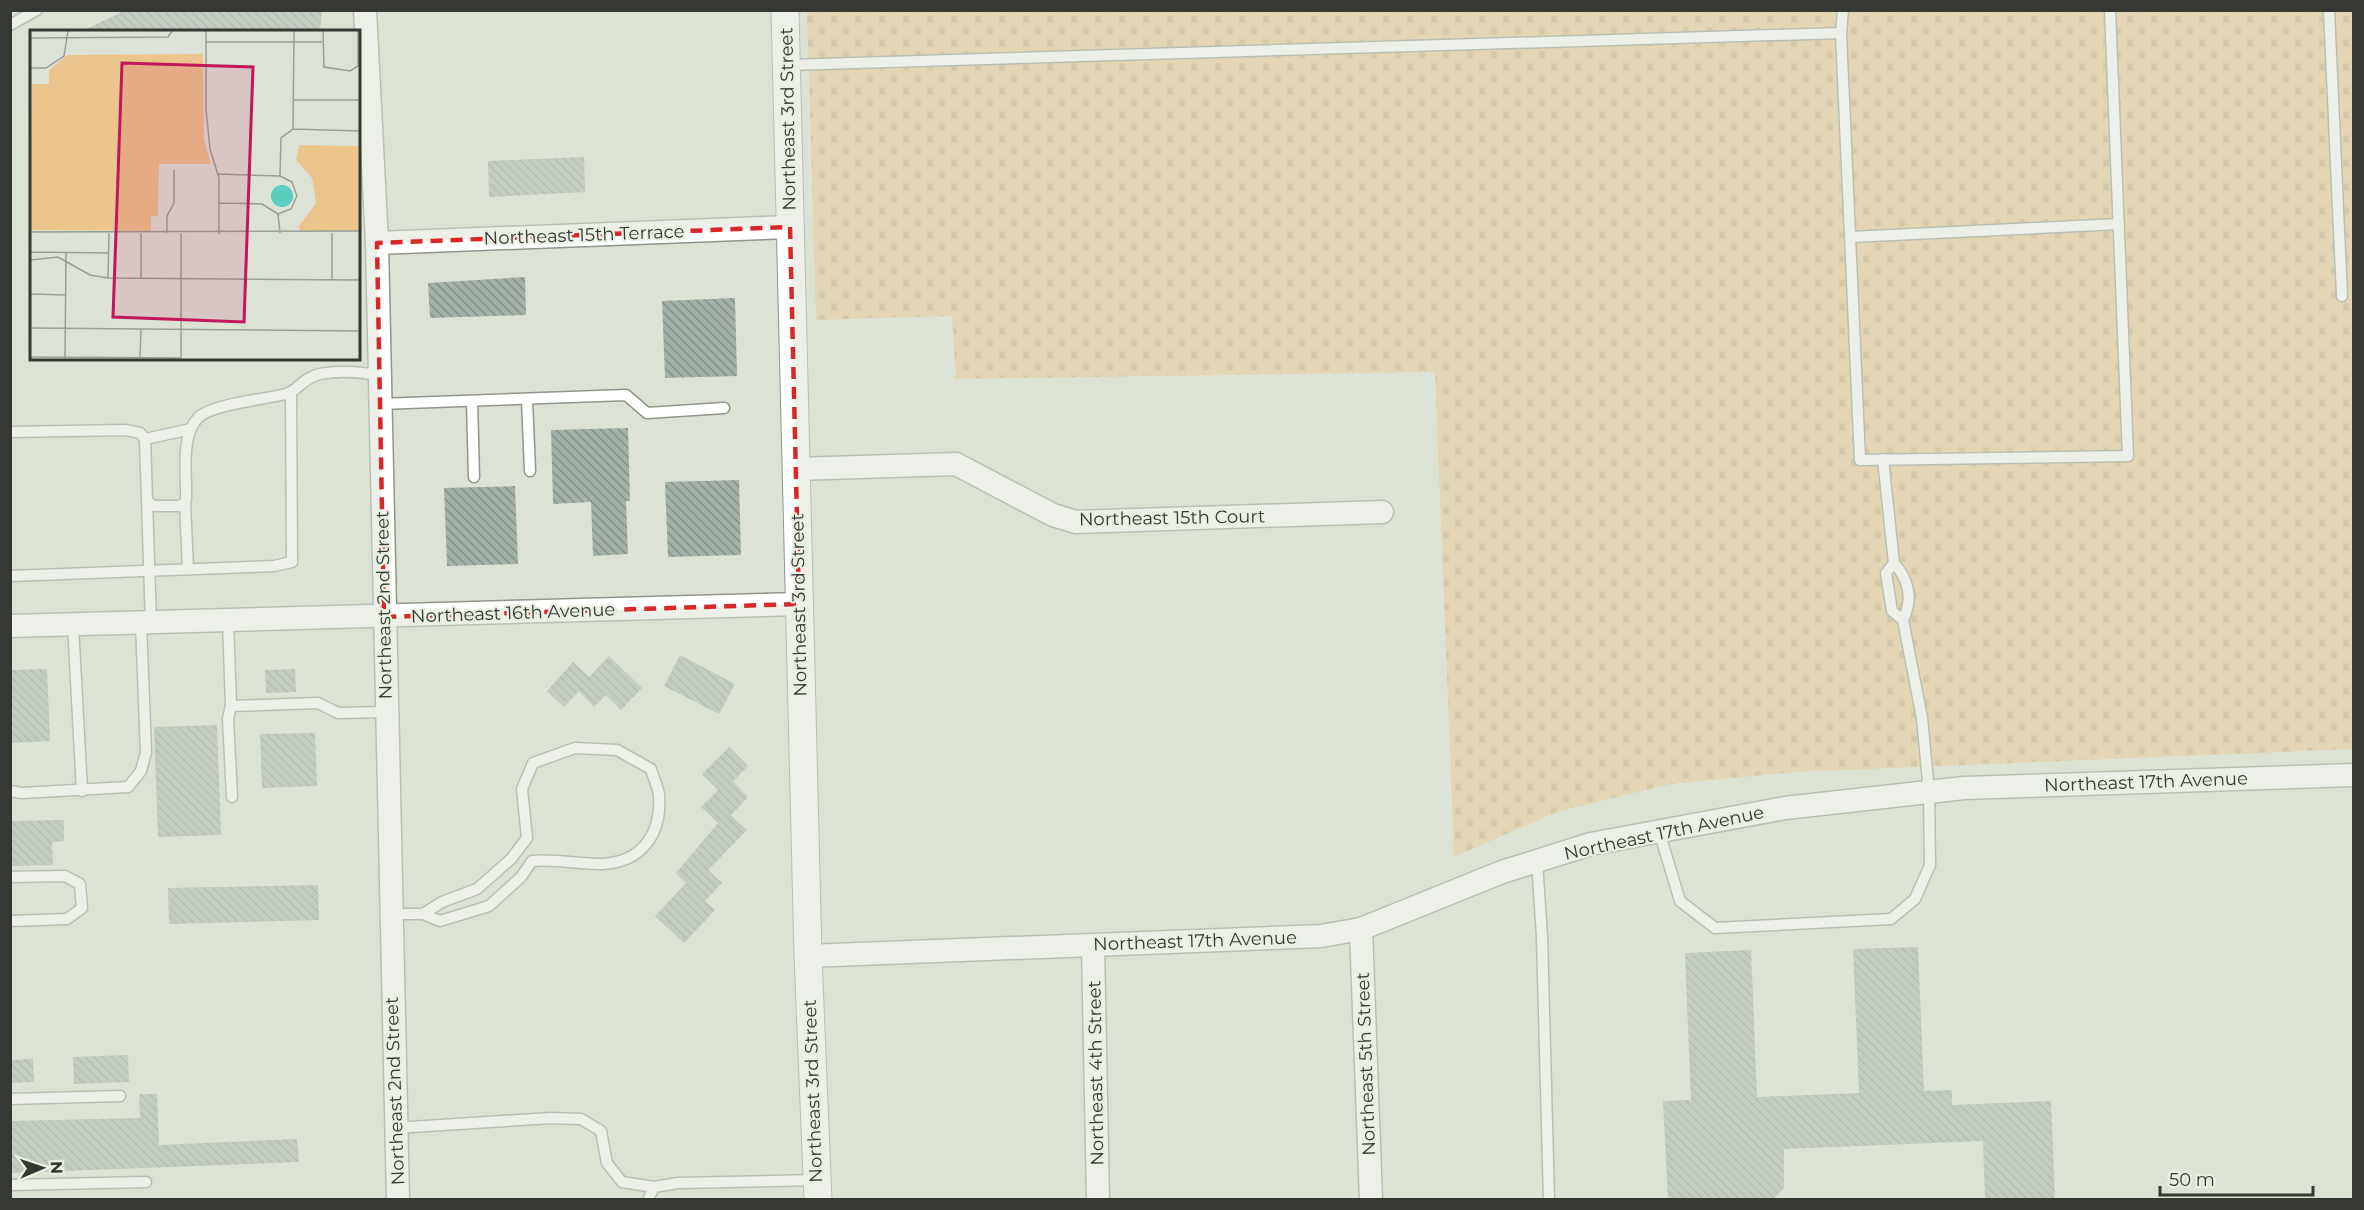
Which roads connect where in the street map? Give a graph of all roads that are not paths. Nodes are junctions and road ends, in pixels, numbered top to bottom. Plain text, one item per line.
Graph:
1 (37, 10) edge
2 (365, 10) edge
3 (784, 10) edge
4 (1843, 10) edge
5 (2110, 10) edge
6 (2329, 10) edge
7 (10, 25) edge
8 (1841, 33) junction
9 (788, 65) junction
10 (2119, 224) junction
11 (790, 227) junction
12 (1851, 237) junction
13 (377, 243) junction
14 (2342, 296) dead end
15 (379, 375) junction
16 (291, 393) junction
17 (527, 399) junction
18 (472, 401) junction
19 (380, 404) junction
20 (724, 408) dead end
21 (191, 429) junction
22 (10, 432) edge
23 (145, 439) junction
24 (1883, 459) junction
25 (796, 469) junction
26 (530, 471) dead end
27 (474, 477) dead end
28 (147, 500) junction
29 (184, 503) junction
30 (1382, 512) dead end
31 (1894, 563) junction
32 (188, 569) junction
33 (150, 571) junction
34 (10, 576) edge
35 (799, 604) junction
36 (384, 617) junction
37 (1902, 620) junction
38 (228, 621) junction
39 (146, 623) junction
40 (73, 625) junction
41 (10, 626) edge
42 (231, 706) junction
43 (386, 712) junction
44 (2354, 775) edge
45 (10, 791) edge
46 (82, 791) junction
47 (1929, 792) junction
48 (232, 797) dead end
49 (1659, 831) junction
50 (1537, 861) junction
51 (10, 877) edge
52 (390, 914) junction
53 (423, 914) junction
54 (10, 921) edge
55 (1361, 929) junction
56 (1093, 946) junction
57 (808, 956) junction
58 (120, 1096) dead end
59 (10, 1099) edge
60 (394, 1128) junction
61 (146, 1182) dead end
62 (10, 1185) edge
63 (654, 1187) junction
64 (817, 1190) edge
65 (398, 1200) edge
66 (648, 1200) edge
67 (1098, 1200) edge
68 (1371, 1200) edge
69 (1549, 1200) edge

1 - 7 lane
2 - 13 street, Northeast 2nd Street
3 - 9 street, Northeast 3rd Street
4 - 8 lane
5 - 10 lane
6 - 14 lane
8 - 9 lane
8 - 12 lane
9 - 11 street, Northeast 3rd Street
10 - 12 lane
10 - 24 lane
11 - 13 street, Northeast 15th Terrace
11 - 25 street, Northeast 3rd Street
12 - 24 lane
13 - 15 street, Northeast 2nd Street
15 - 16 lane
15 - 19 street, Northeast 2nd Street
16 - 21 lane
16 - 32 lane
17 - 18 lane
17 - 20 lane
17 - 26 lane
18 - 19 lane
18 - 27 lane
19 - 36 street, Northeast 2nd Street
21 - 23 lane
21 - 29 lane
22 - 23 lane
23 - 28 lane
24 - 31 lane
25 - 30 street, Northeast 15th Court
25 - 35 street, Northeast 3rd Street
28 - 29 lane
28 - 33 lane
29 - 32 lane
31 - 37 lane
31 - 37 lane
32 - 33 lane
33 - 34 lane
33 - 39 lane
35 - 36 street, Northeast 16th Avenue
35 - 57 street, Northeast 3rd Street
36 - 38 street, Northeast 16th Avenue
36 - 43 street, Northeast 2nd Street
37 - 47 lane
38 - 39 street, Northeast 16th Avenue
38 - 42 lane
39 - 40 street, Northeast 16th Avenue
39 - 46 lane
40 - 41 street, Northeast 16th Avenue
40 - 46 lane
42 - 43 lane
42 - 48 lane
43 - 52 street, Northeast 2nd Street
44 - 47 street, Northeast 17th Avenue
45 - 46 lane
47 - 49 street, Northeast 17th Avenue
47 - 49 lane
49 - 50 street, Northeast 17th Avenue
50 - 55 street, Northeast 17th Avenue
50 - 69 lane
51 - 54 lane
52 - 53 lane
52 - 60 street, Northeast 2nd Street
53 - 53 lane
55 - 56 street, Northeast 17th Avenue
55 - 68 street, Northeast 5th Street
56 - 57 street, Northeast 17th Avenue
56 - 67 street, Northeast 4th Street
57 - 64 street, Northeast 3rd Street
58 - 59 lane
60 - 63 lane
60 - 65 street, Northeast 2nd Street
61 - 62 lane
63 - 64 lane
63 - 66 lane

